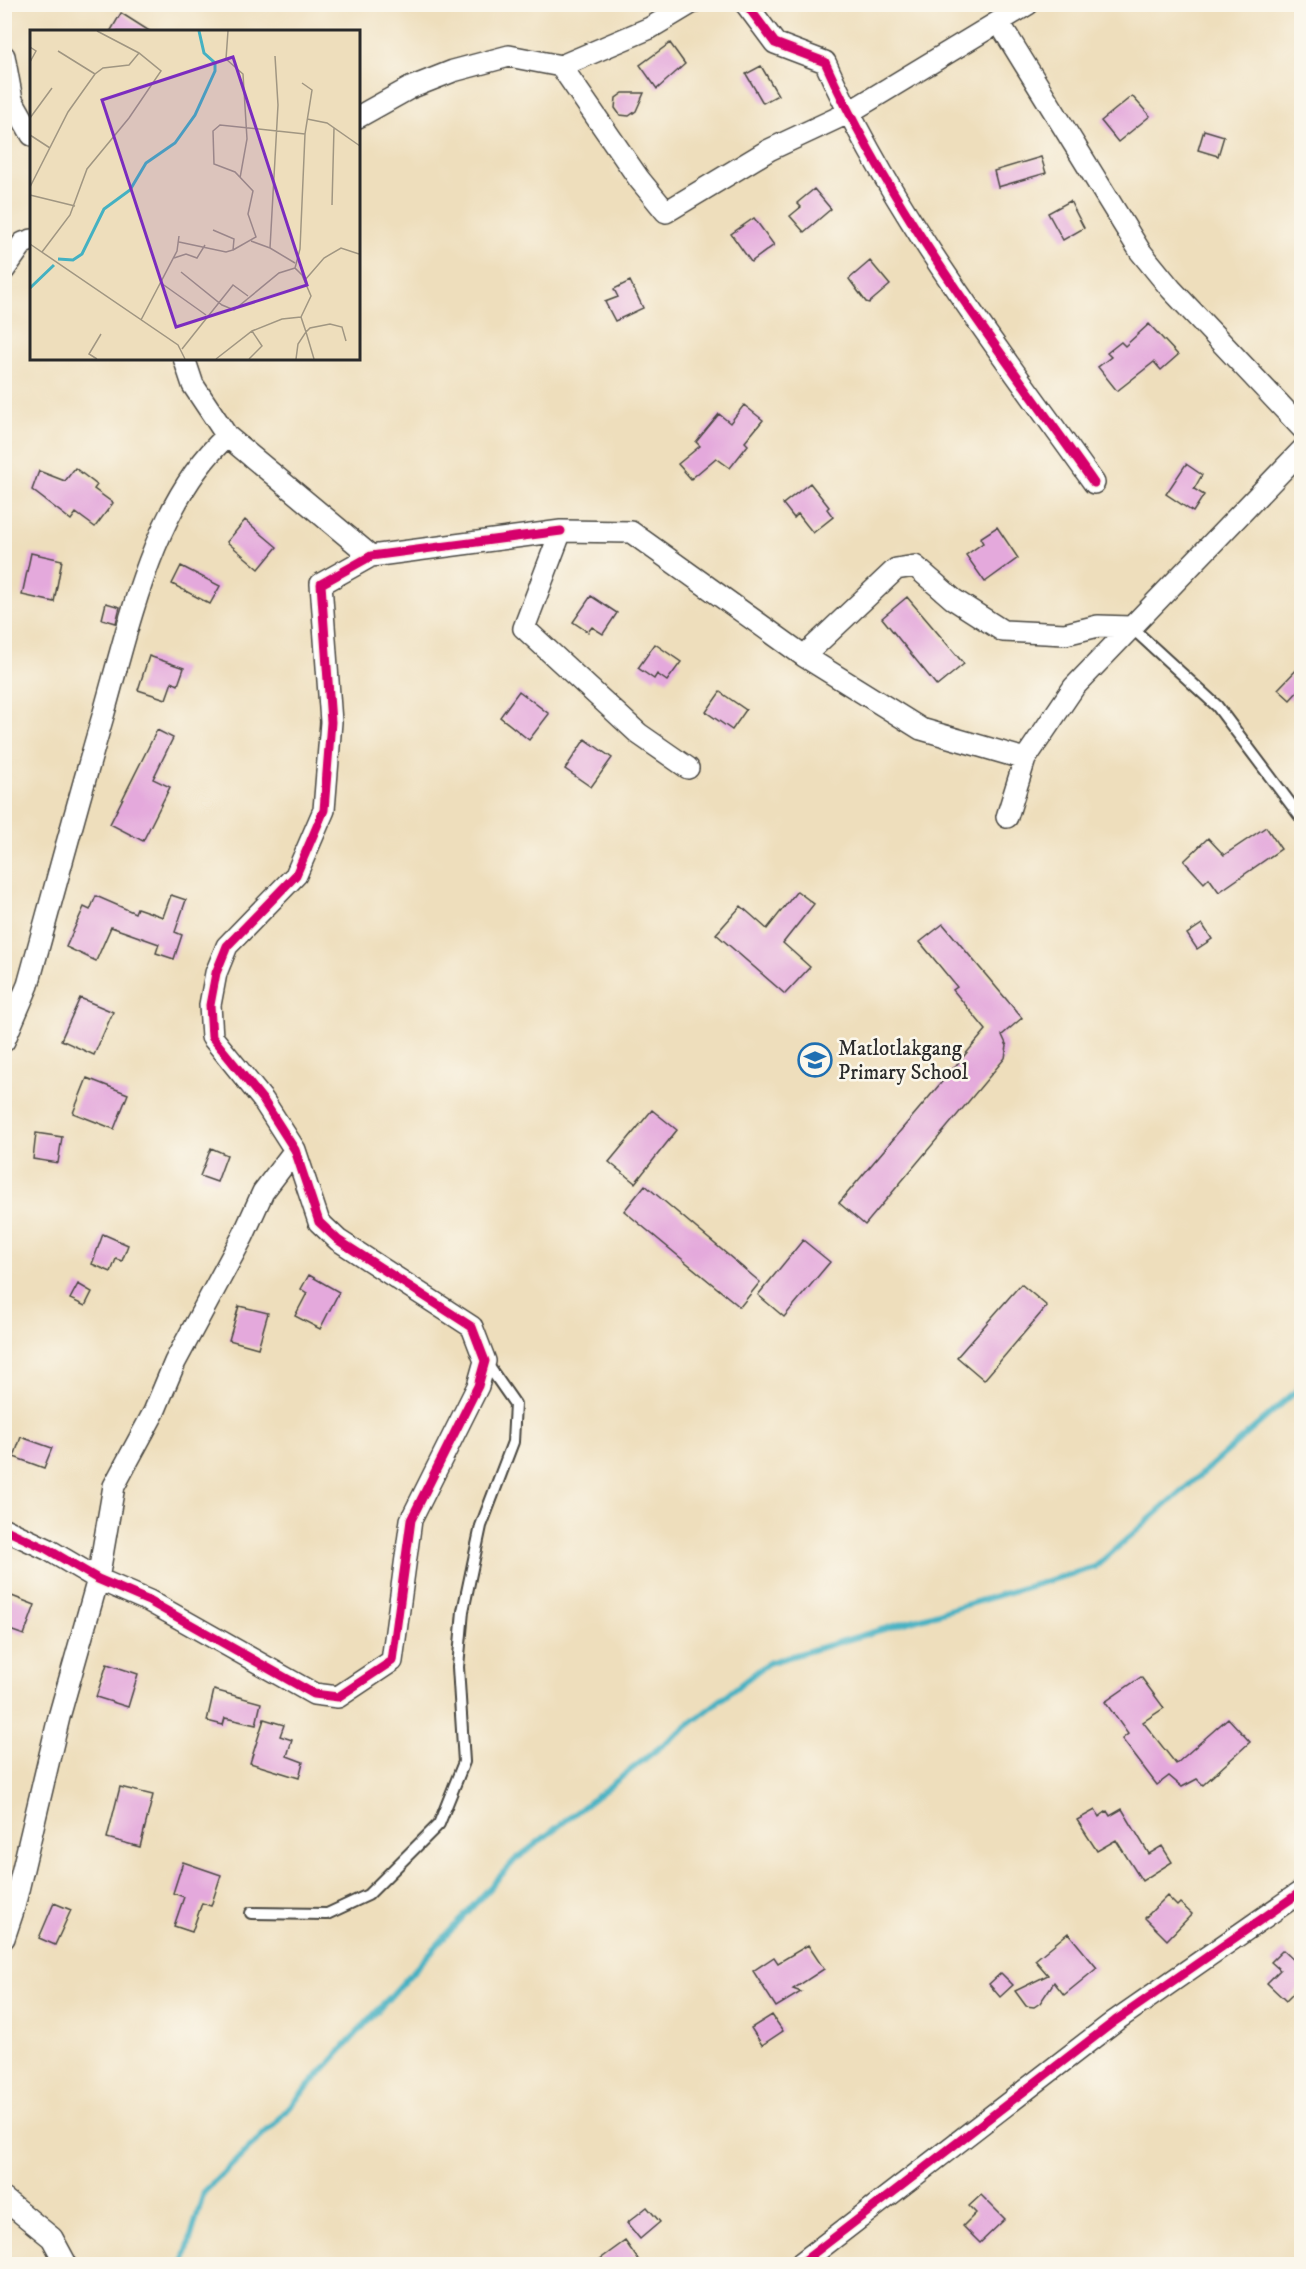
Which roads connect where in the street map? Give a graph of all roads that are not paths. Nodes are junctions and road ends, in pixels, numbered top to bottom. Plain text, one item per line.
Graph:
1 (690, 4) edge
2 (746, 4) edge
3 (1028, 4) edge
4 (1000, 24) junction
5 (4, 56) edge
6 (561, 66) junction
7 (848, 113) junction
8 (360, 116) edge
9 (30, 132) edge
10 (30, 241) edge
11 (4, 270) edge
12 (185, 360) edge
13 (1302, 428) edge
14 (226, 436) junction
15 (1302, 450) edge
16 (1094, 483) dead end
17 (561, 531) junction
18 (371, 556) junction
19 (1131, 627) junction
20 (804, 656) junction
21 (1025, 759) junction
22 (688, 768) dead end
23 (1007, 817) dead end
24 (1302, 819) edge
25 (4, 1041) edge
26 (296, 1150) junction
27 (485, 1361) junction
28 (4, 1528) edge
29 (98, 1579) junction
30 (1302, 1891) edge
31 (251, 1913) dead end
32 (4, 1938) edge
33 (4, 2199) edge
34 (66, 2265) edge
35 (800, 2265) edge

1 - 6 street
2 - 7 street
3 - 4 street
4 - 7 street
4 - 13 street
5 - 9 street
6 - 7 street
6 - 8 street
7 - 16 street
10 - 11 street
12 - 14 street
14 - 18 street
14 - 25 street
15 - 19 street
17 - 18 street
17 - 20 street
17 - 22 street
18 - 26 street
19 - 20 street
19 - 21 street
19 - 24 lane
20 - 21 street
21 - 23 street
26 - 27 street
26 - 29 street
27 - 29 street
27 - 31 lane
28 - 29 street
29 - 32 street
30 - 35 street
33 - 34 street

